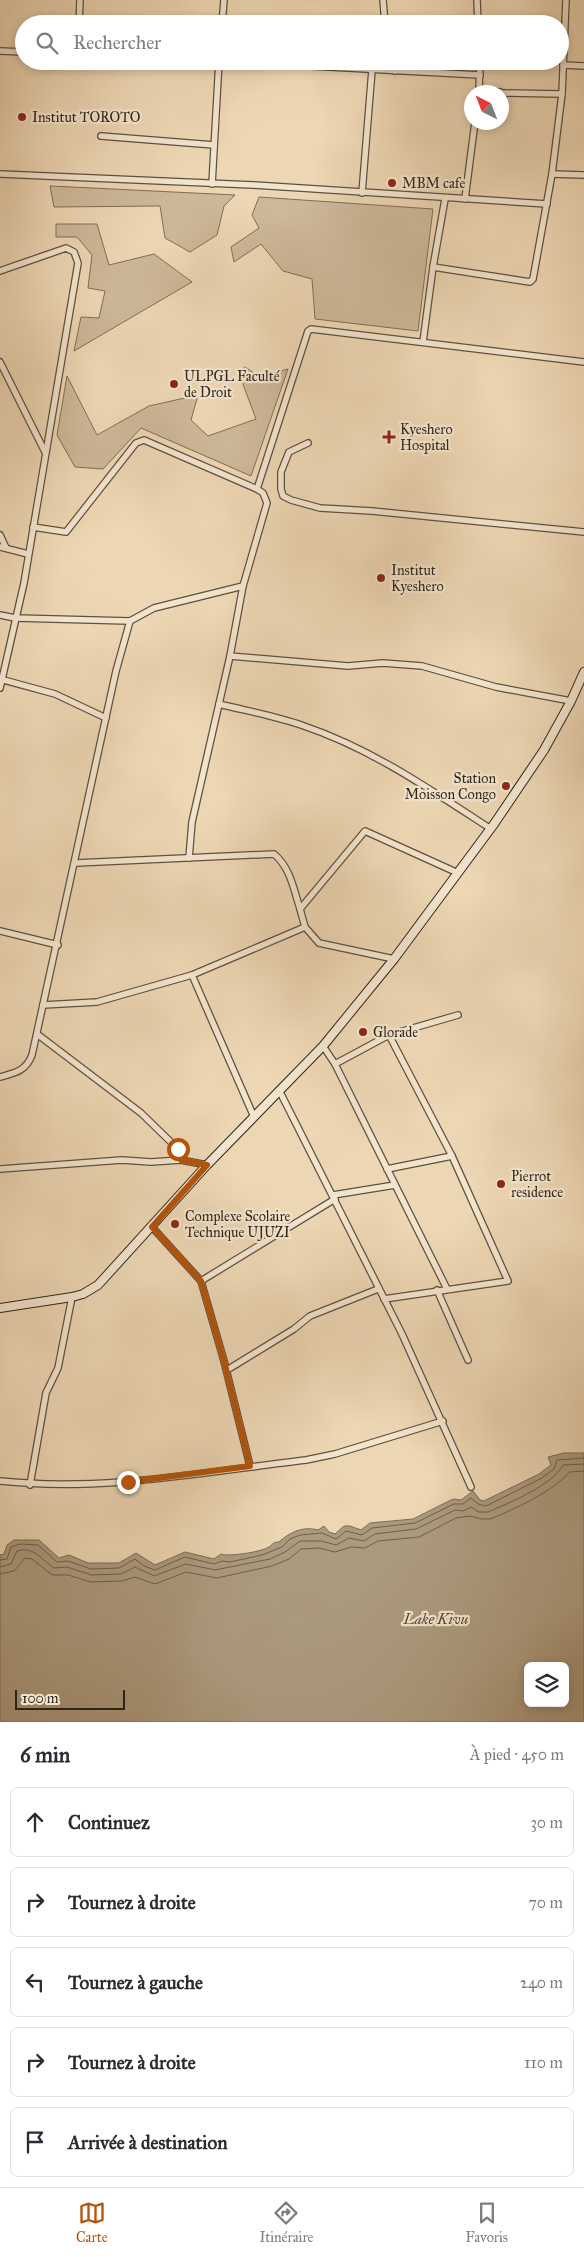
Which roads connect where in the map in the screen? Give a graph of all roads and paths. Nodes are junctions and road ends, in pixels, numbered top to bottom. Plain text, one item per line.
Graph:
1 (80, 0) edge
2 (224, 0) edge
3 (383, 0) edge
4 (477, 0) edge
5 (566, 0) edge
6 (79, 15) edge
7 (223, 15) edge
8 (384, 15) edge
9 (478, 15) edge
10 (565, 15) edge
11 (0, 51) edge
12 (15, 52) edge
13 (569, 65) edge
14 (584, 66) edge
15 (218, 70) edge
16 (372, 70) joint
17 (480, 70) edge
18 (563, 70) edge
19 (396, 71) joint
20 (480, 75) junction
21 (479, 85) edge
22 (509, 93) edge
23 (562, 94) junction
24 (474, 130) edge
25 (101, 136) dead end
26 (214, 145) junction
27 (0, 174) edge
28 (552, 174) junction
29 (584, 175) edge
30 (212, 184) junction
31 (362, 193) junction
32 (445, 199) junction
33 (465, 199) junction
34 (547, 204) junction
35 (433, 267) junction
36 (0, 271) edge
37 (423, 342) junction
38 (0, 362) edge
39 (584, 362) edge
40 (308, 443) dead end
41 (45, 453) junction
42 (257, 489) junction
43 (33, 527) junction
44 (584, 532) edge
45 (0, 535) edge
46 (3, 548) edge
47 (28, 554) junction
48 (243, 586) junction
49 (0, 614) edge
50 (16, 618) junction
51 (130, 621) junction
52 (230, 656) junction
53 (584, 672) edge
54 (1, 679) edge
55 (0, 688) edge
56 (571, 701) junction
57 (219, 704) junction
58 (106, 718) junction
59 (490, 829) junction
60 (189, 858) junction
61 (76, 863) junction
62 (458, 873) junction
63 (300, 909) junction
64 (305, 927) junction
65 (0, 931) edge
66 (58, 944) junction
67 (394, 959) junction
68 (192, 975) junction
69 (43, 1005) junction
70 (458, 1015) dead end
71 (37, 1034) junction
72 (390, 1035) junction
73 (322, 1046) junction
74 (335, 1064) junction
75 (0, 1077) edge
76 (279, 1090) junction
77 (254, 1117) junction
78 (452, 1156) junction
79 (181, 1160) junction
80 (207, 1165) junction
81 (0, 1169) edge
82 (387, 1169) junction
83 (395, 1185) junction
84 (334, 1197) junction
85 (152, 1227) junction
86 (201, 1281) junction
87 (378, 1289) junction
88 (447, 1289) junction
89 (437, 1290) junction
90 (72, 1297) junction
91 (384, 1299) junction
92 (0, 1308) edge
93 (468, 1360) dead end
94 (226, 1370) junction
95 (443, 1421) junction
96 (250, 1466) junction
97 (0, 1481) edge
98 (30, 1484) junction
99 (471, 1487) dead end

1 - 6 street
2 - 7 street
3 - 8 street
4 - 9 street
5 - 10 street
11 - 12 street
13 - 14 street
15 - 26 street
16 - 19 street
16 - 31 street
17 - 20 street
18 - 23 street
19 - 20 street
20 - 21 street
22 - 23 street
23 - 28 street
24 - 33 street
25 - 26 street
26 - 30 street
27 - 30 street
28 - 29 street
28 - 34 street
30 - 31 street
31 - 32 street
32 - 33 street
32 - 35 street
33 - 34 street
34 - 35 street
35 - 37 street
36 - 41 street
37 - 39 street
37 - 42 street
38 - 41 street
40 - 44 street
41 - 43 street
42 - 43 street
42 - 48 street
43 - 47 street
45 - 46 street
46 - 47 street
47 - 50 street
48 - 51 street
48 - 52 street
49 - 50 street
50 - 51 street
50 - 54 street
51 - 58 street
52 - 56 street
52 - 57 street
53 - 56 street
54 - 55 street
54 - 58 street
56 - 59 street
57 - 59 street
57 - 60 street
58 - 61 street
59 - 62 street
60 - 61 street
60 - 63 street
61 - 66 street
62 - 63 street
62 - 67 street
63 - 64 street
64 - 67 street
64 - 68 street
65 - 66 street
66 - 69 street
67 - 73 street
68 - 69 street
68 - 77 street
69 - 71 street
70 - 72 street
71 - 75 street
71 - 79 street
72 - 74 street
72 - 78 street
73 - 74 street
73 - 76 street
74 - 82 street
76 - 77 street
76 - 84 street
77 - 80 street
78 - 82 street
78 - 88 street
79 - 80 street
79 - 81 street
80 - 85 street
82 - 83 street
83 - 84 street
83 - 88 street
84 - 86 street
84 - 87 street
85 - 86 street
85 - 90 street
86 - 94 street
87 - 91 street
87 - 94 street
88 - 89 street
89 - 91 street
89 - 93 street
90 - 92 street
90 - 98 street
91 - 95 street
94 - 96 street
95 - 96 street
95 - 99 street
96 - 98 street
97 - 98 street

